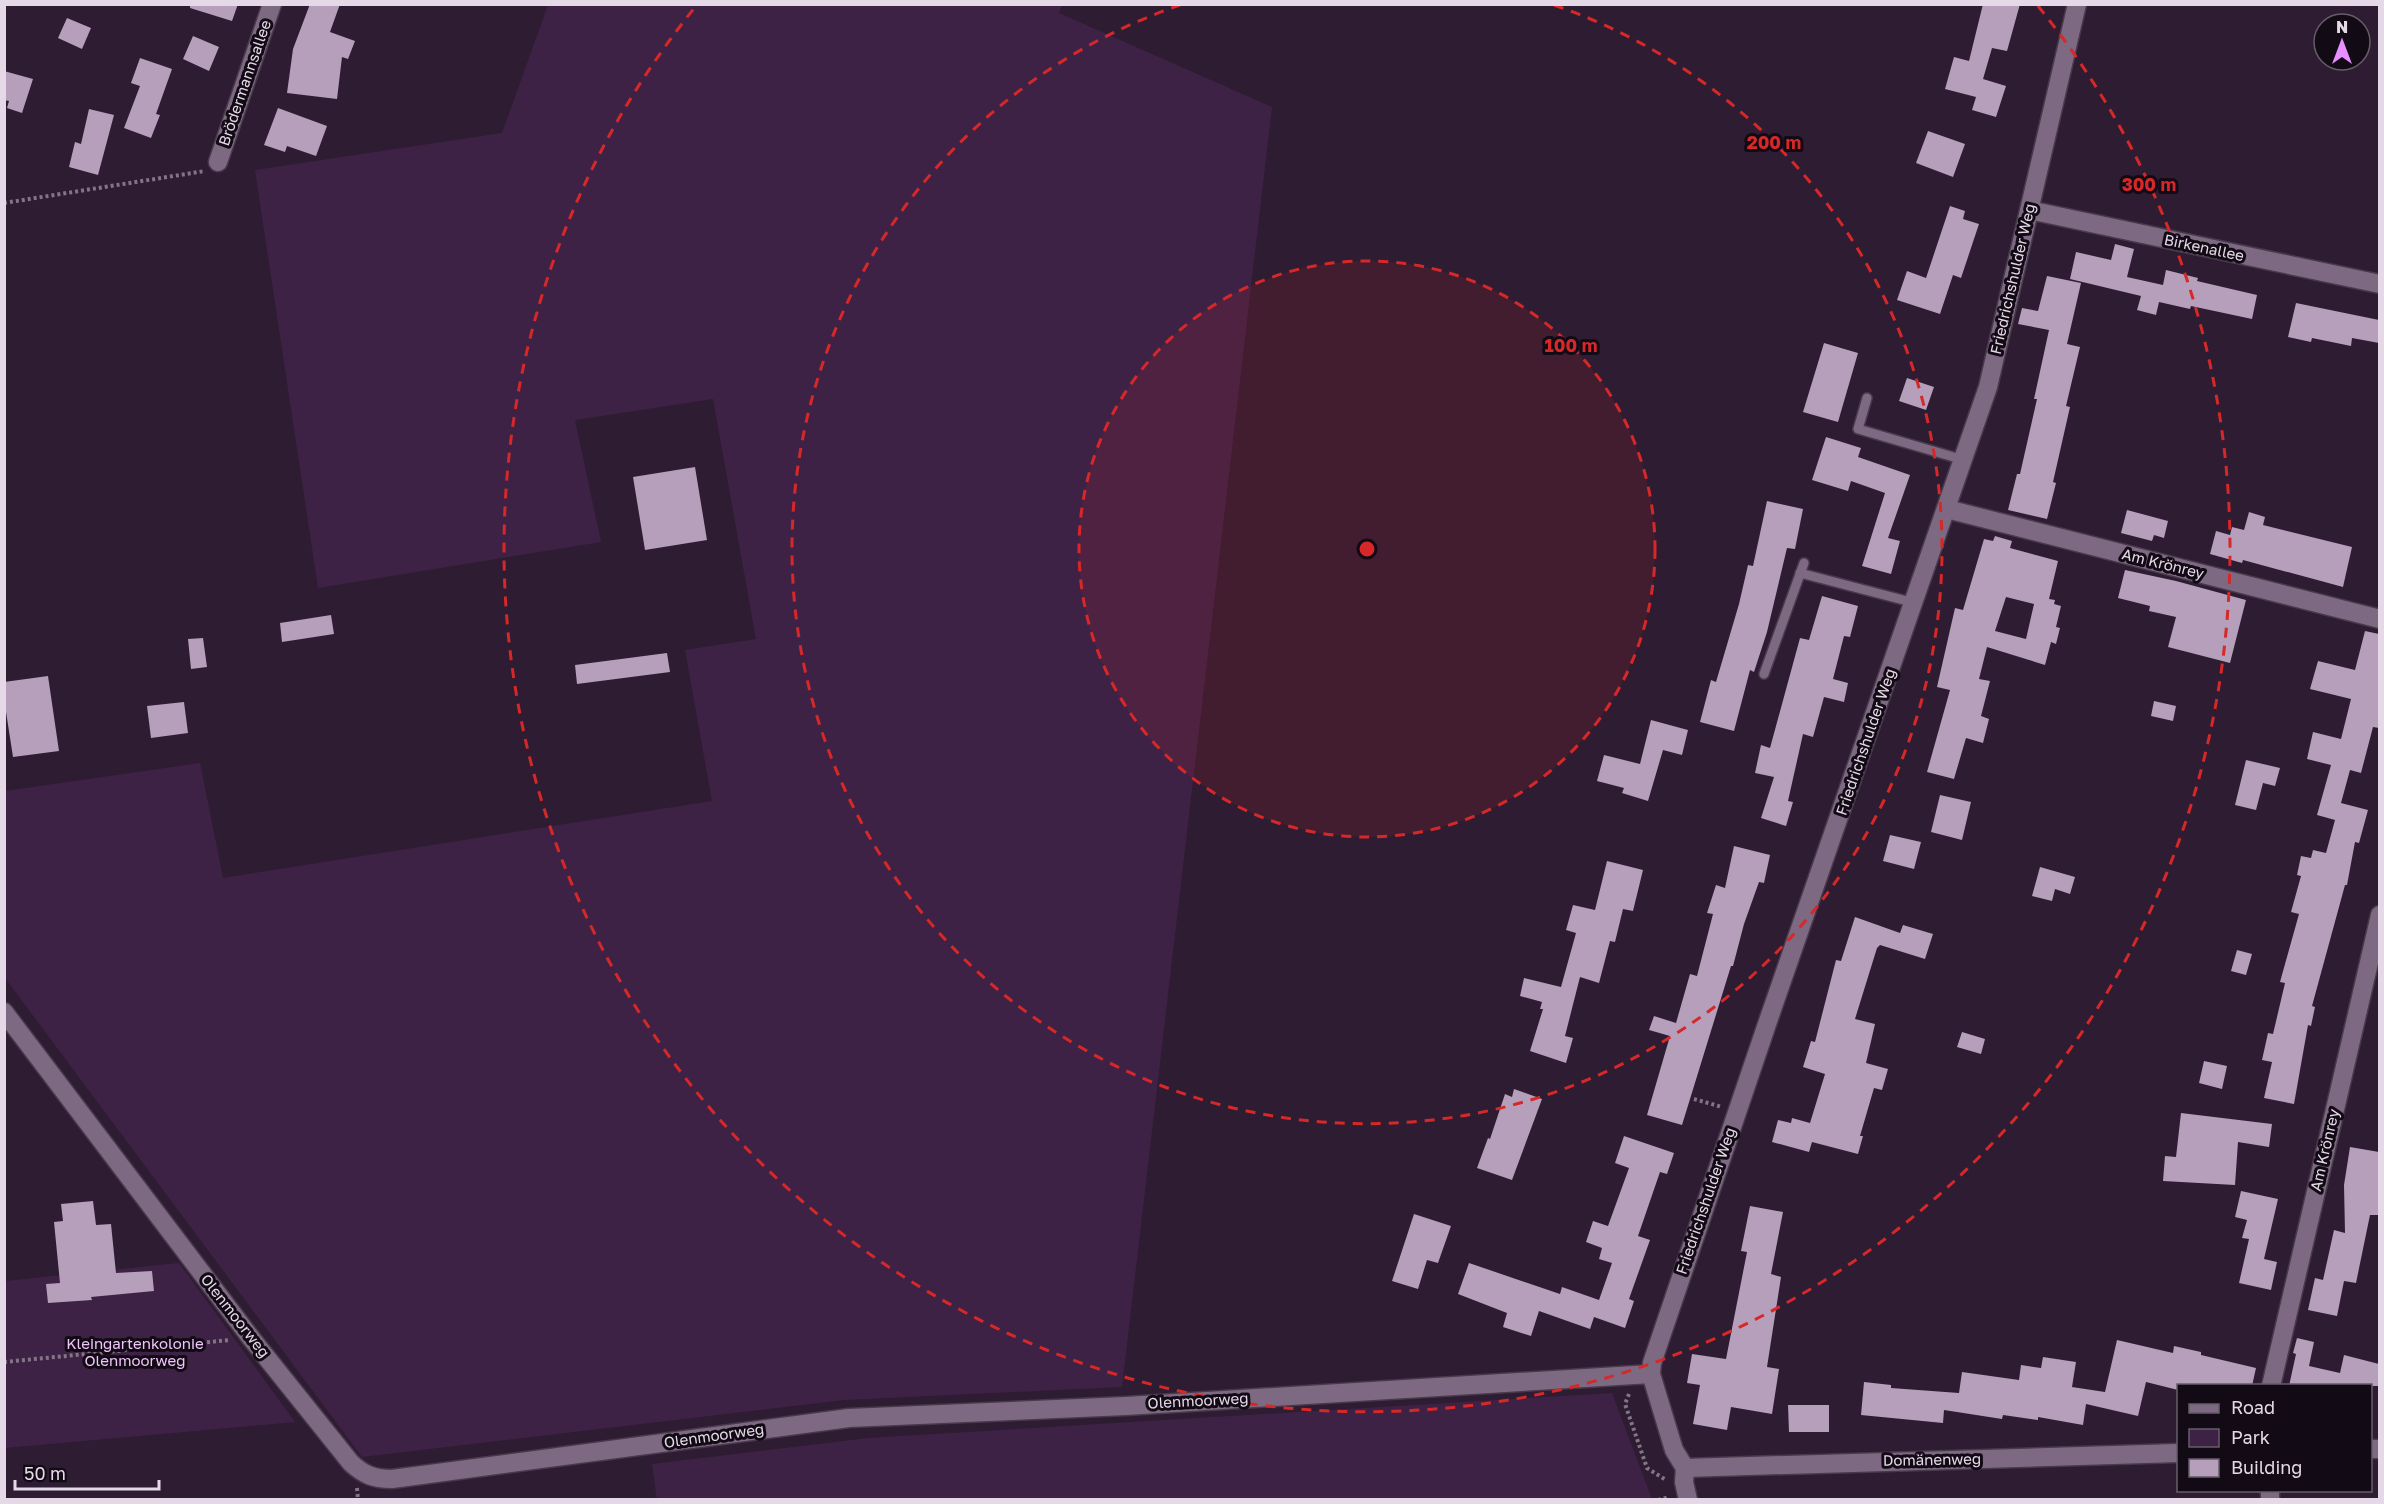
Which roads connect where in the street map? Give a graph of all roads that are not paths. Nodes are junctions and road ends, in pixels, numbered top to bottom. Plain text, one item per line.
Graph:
1 (272, 4) edge
2 (2077, 4) edge
3 (218, 162) road end
4 (2030, 210) junction
5 (2379, 284) edge
6 (1868, 398) dead end
7 (1964, 460) junction
8 (1947, 509) junction
9 (1804, 563) dead end
10 (1800, 573) junction
11 (1914, 603) junction
12 (2379, 619) edge
13 (1764, 674) dead end
14 (2379, 915) edge
15 (4, 1012) edge
16 (1651, 1374) junction
17 (2271, 1384) edge
18 (2177, 1453) edge
19 (1685, 1468) junction
20 (1688, 1500) edge

1 - 3 street, Brödermannsallee
2 - 4 street, Friedrichshulder Weg
4 - 5 street, Birkenallee
4 - 7 street, Friedrichshulder Weg
6 - 7 lane
7 - 8 street, Friedrichshulder Weg
8 - 11 street, Friedrichshulder Weg
8 - 12 street, Am Krönrey
9 - 10 lane
10 - 11 lane
10 - 13 lane
11 - 16 street, Friedrichshulder Weg
14 - 17 street, Am Krönrey
15 - 16 street, Olenmoorweg
16 - 19 street
18 - 19 street, Domänenweg
19 - 20 street

